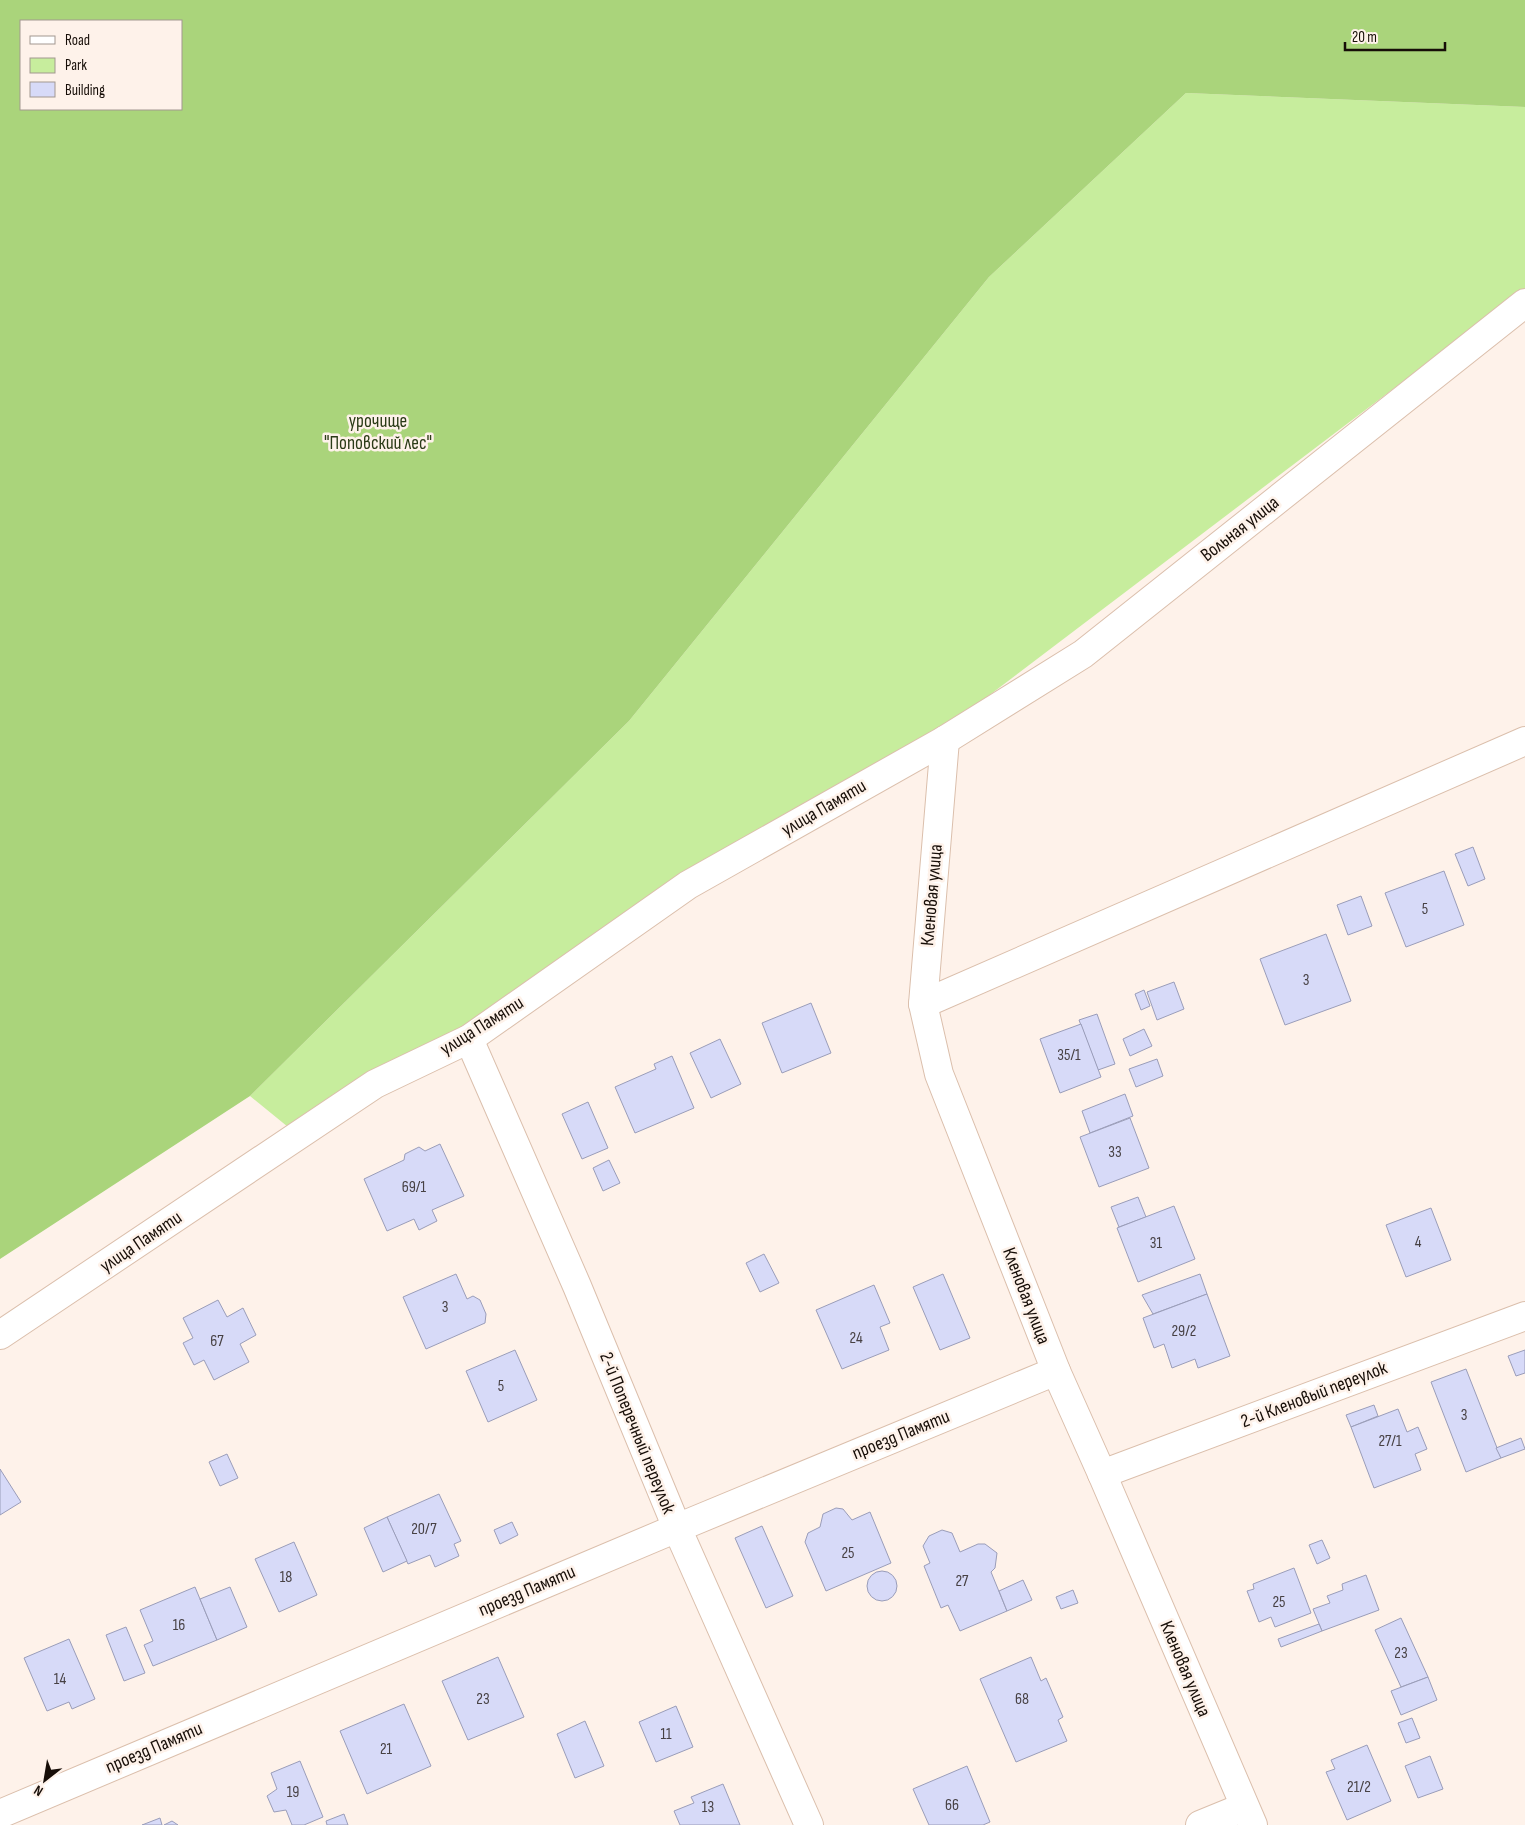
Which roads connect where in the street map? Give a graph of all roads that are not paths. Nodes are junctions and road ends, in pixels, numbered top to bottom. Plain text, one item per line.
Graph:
1 (1525, 303) edge
2 (944, 740) junction
3 (1525, 741) edge
4 (923, 1004) junction
5 (469, 1039) junction
6 (1525, 1316) edge
7 (0, 1335) edge
8 (1056, 1371) junction
9 (1102, 1474) junction
10 (676, 1528) junction
11 (0, 1814) edge
12 (1249, 1816) edge
13 (809, 1825) edge
14 (1200, 1825) edge

1 - 2 street, Вольная улица
2 - 4 street, Кленовая улица
2 - 5 street, улица Памяти
3 - 4 street
4 - 8 street, Кленовая улица
5 - 7 street, улица Памяти
5 - 10 street, 2-й Поперечный переулок
6 - 9 street, 2-й Кленовый переулок
8 - 9 street, Кленовая улица
8 - 10 street, проезд Памяти
9 - 12 street, Кленовая улица
10 - 11 street, проезд Памяти
10 - 13 street, 2-й Поперечный переулок
12 - 14 street

